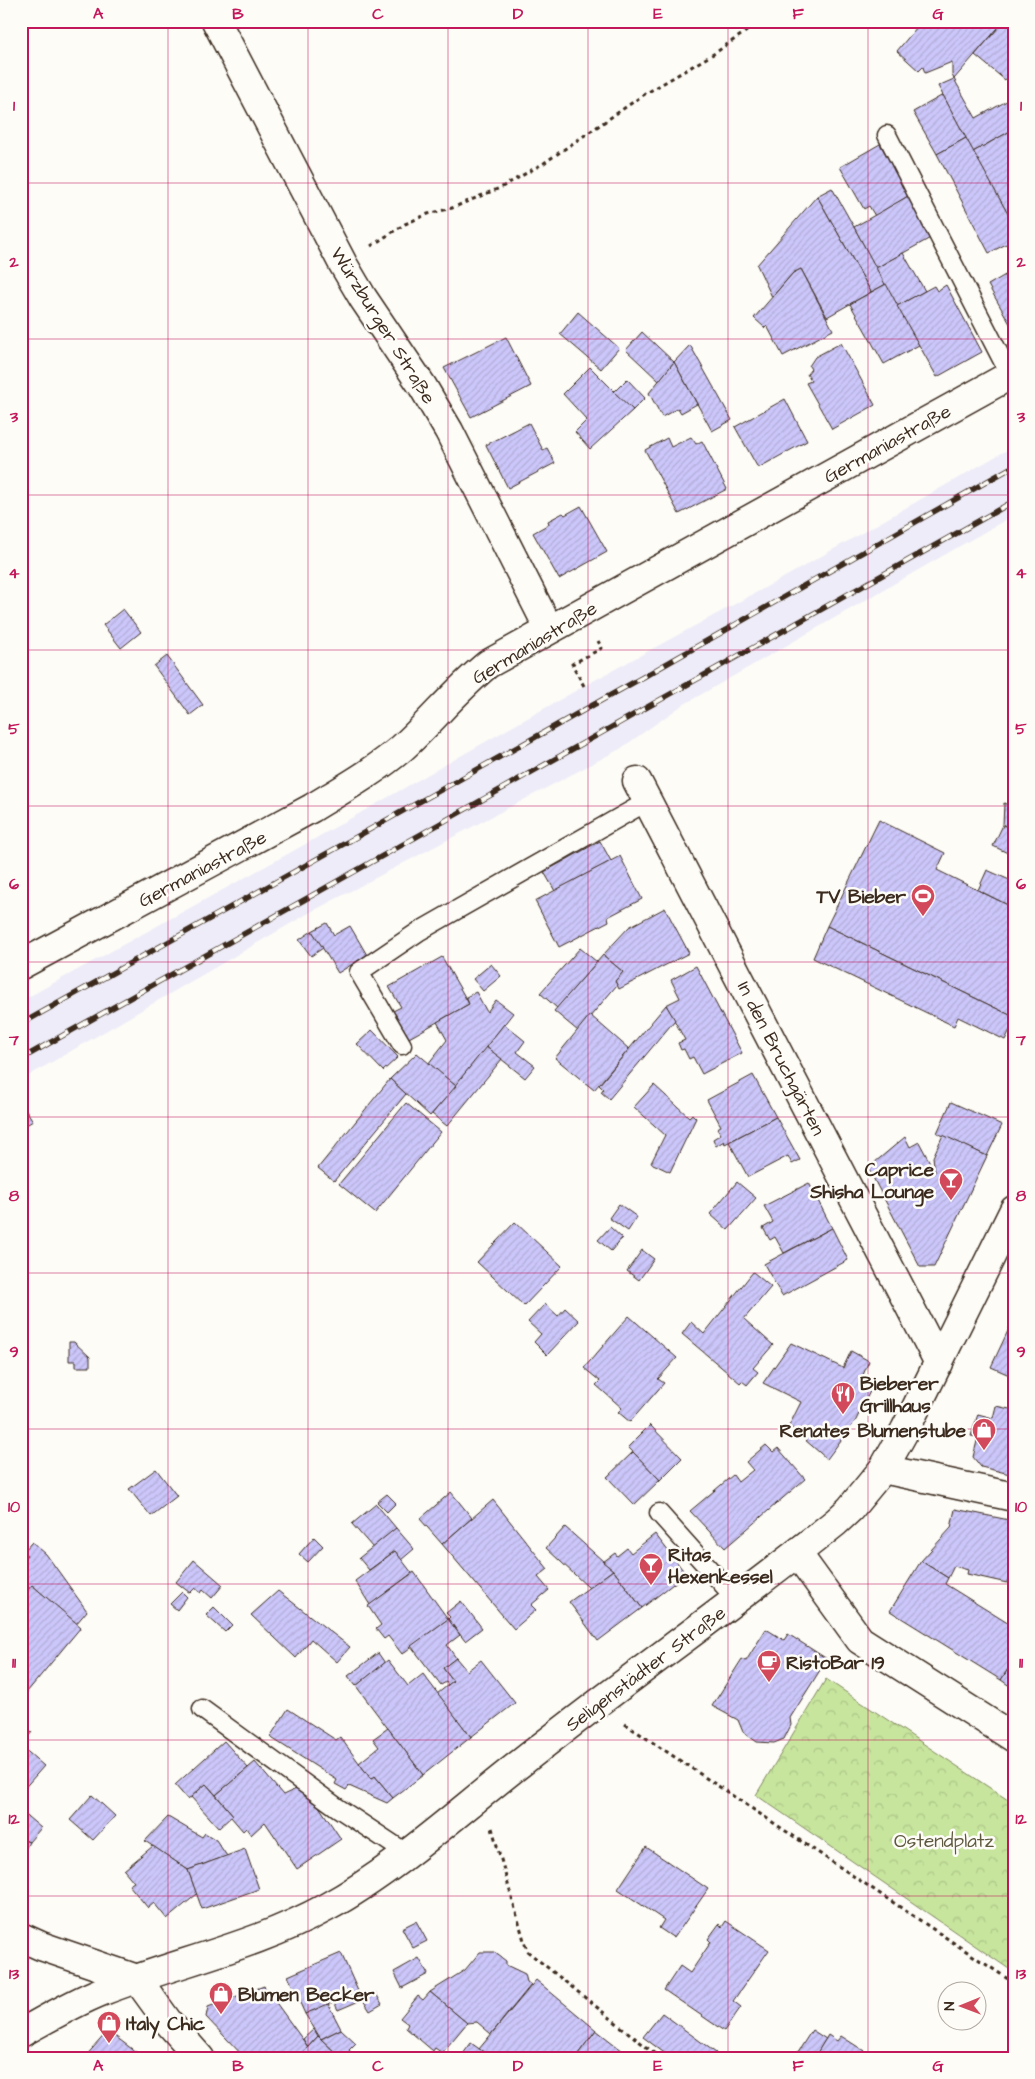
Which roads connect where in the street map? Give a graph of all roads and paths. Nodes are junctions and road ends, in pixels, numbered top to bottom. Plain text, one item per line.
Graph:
1 (216, 21) edge
2 (761, 21) edge
3 (887, 135) dead end
4 (343, 264) junction
5 (1012, 374) edge
6 (549, 629) junction
7 (643, 791) joint
8 (21, 965) edge
9 (402, 1045) dead end
10 (1014, 1210) edge
11 (939, 1363) junction
12 (883, 1469) junction
13 (1014, 1497) edge
14 (658, 1513) dead end
15 (797, 1553) junction
16 (736, 1599) junction
17 (596, 1706) junction
18 (202, 1709) dead end
19 (1014, 1738) edge
20 (474, 1800) junction
21 (406, 1853) junction
22 (21, 1937) edge
23 (1014, 1975) edge
24 (137, 1979) junction
25 (1012, 1981) edge
26 (21, 2033) edge
27 (200, 2058) edge
28 (660, 2058) edge

1 - 4 street, Würzburger Straße
2 - 4 path
3 - 5 lane
4 - 6 street, Würzburger Straße
5 - 6 street, Germaniastraße
6 - 8 street, Germaniastraße
7 - 9 lane
7 - 11 street, In den Bruchgärten
10 - 11 street, Seligenstädter Straße
11 - 12 street, Seligenstädter Straße
12 - 13 street
12 - 15 street, Seligenstädter Straße
14 - 16 lane
15 - 16 street, Seligenstädter Straße
15 - 19 street
16 - 17 street, Seligenstädter Straße
17 - 20 street, Seligenstädter Straße
17 - 25 path
18 - 21 lane
20 - 21 street, Seligenstädter Straße
20 - 28 path
21 - 24 street, Seligenstädter Straße
22 - 24 street
23 - 25 path
24 - 26 street, Seligenstädter Straße
24 - 27 street

